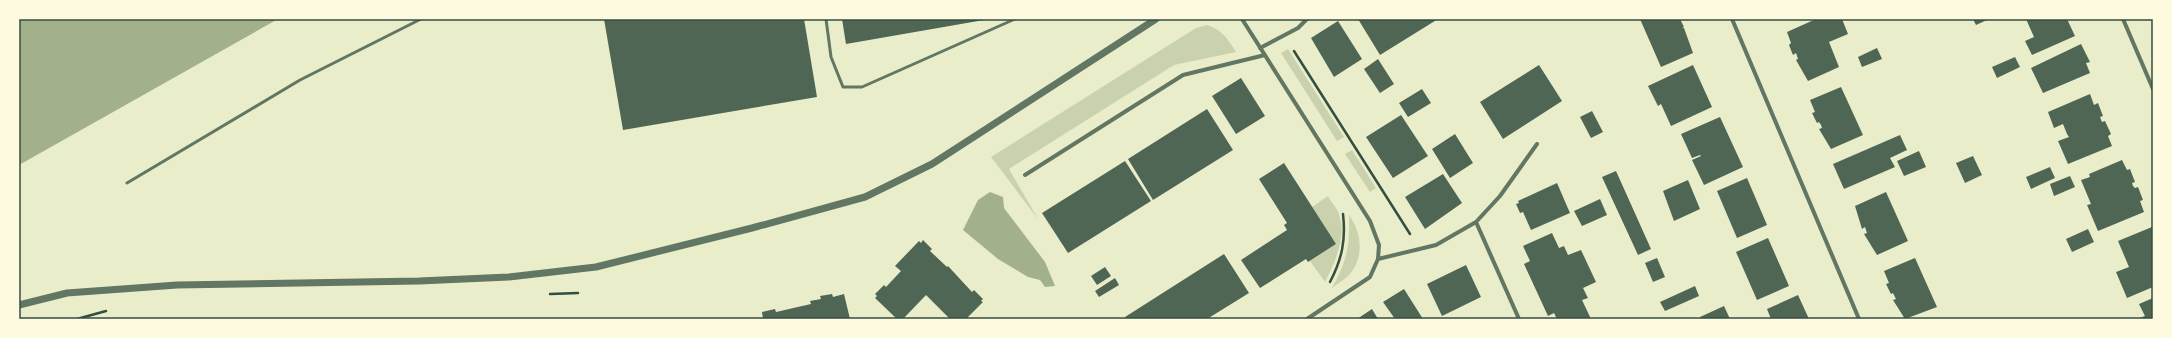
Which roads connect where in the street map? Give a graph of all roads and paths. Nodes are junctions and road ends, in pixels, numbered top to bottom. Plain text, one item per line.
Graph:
1 (421, 19) edge
2 (826, 19) edge
3 (1015, 19) edge
4 (1156, 19) edge
5 (1242, 19) edge
6 (1307, 19) edge
7 (1732, 19) edge
8 (2123, 19) edge
9 (1284, 36) junction
10 (1260, 48) junction
11 (1265, 56) junction
12 (2153, 89) edge
13 (1537, 144) dead end
14 (1025, 175) dead end
15 (127, 183) dead end
16 (1343, 211) dead end
17 (1476, 222) junction
18 (1411, 252) junction
19 (1378, 259) junction
20 (19, 305) edge
21 (1325, 307) junction
22 (1307, 319) edge
23 (1519, 319) edge
24 (1859, 319) edge

1 - 15 lane
2 - 3 lane
4 - 20 street
5 - 10 street
6 - 9 street
7 - 24 street
8 - 12 street
9 - 10 street
9 - 18 path
10 - 11 street
11 - 14 street
11 - 19 street
13 - 17 street
16 - 21 path
17 - 18 street
17 - 23 street
18 - 19 street
19 - 21 street
21 - 22 street

